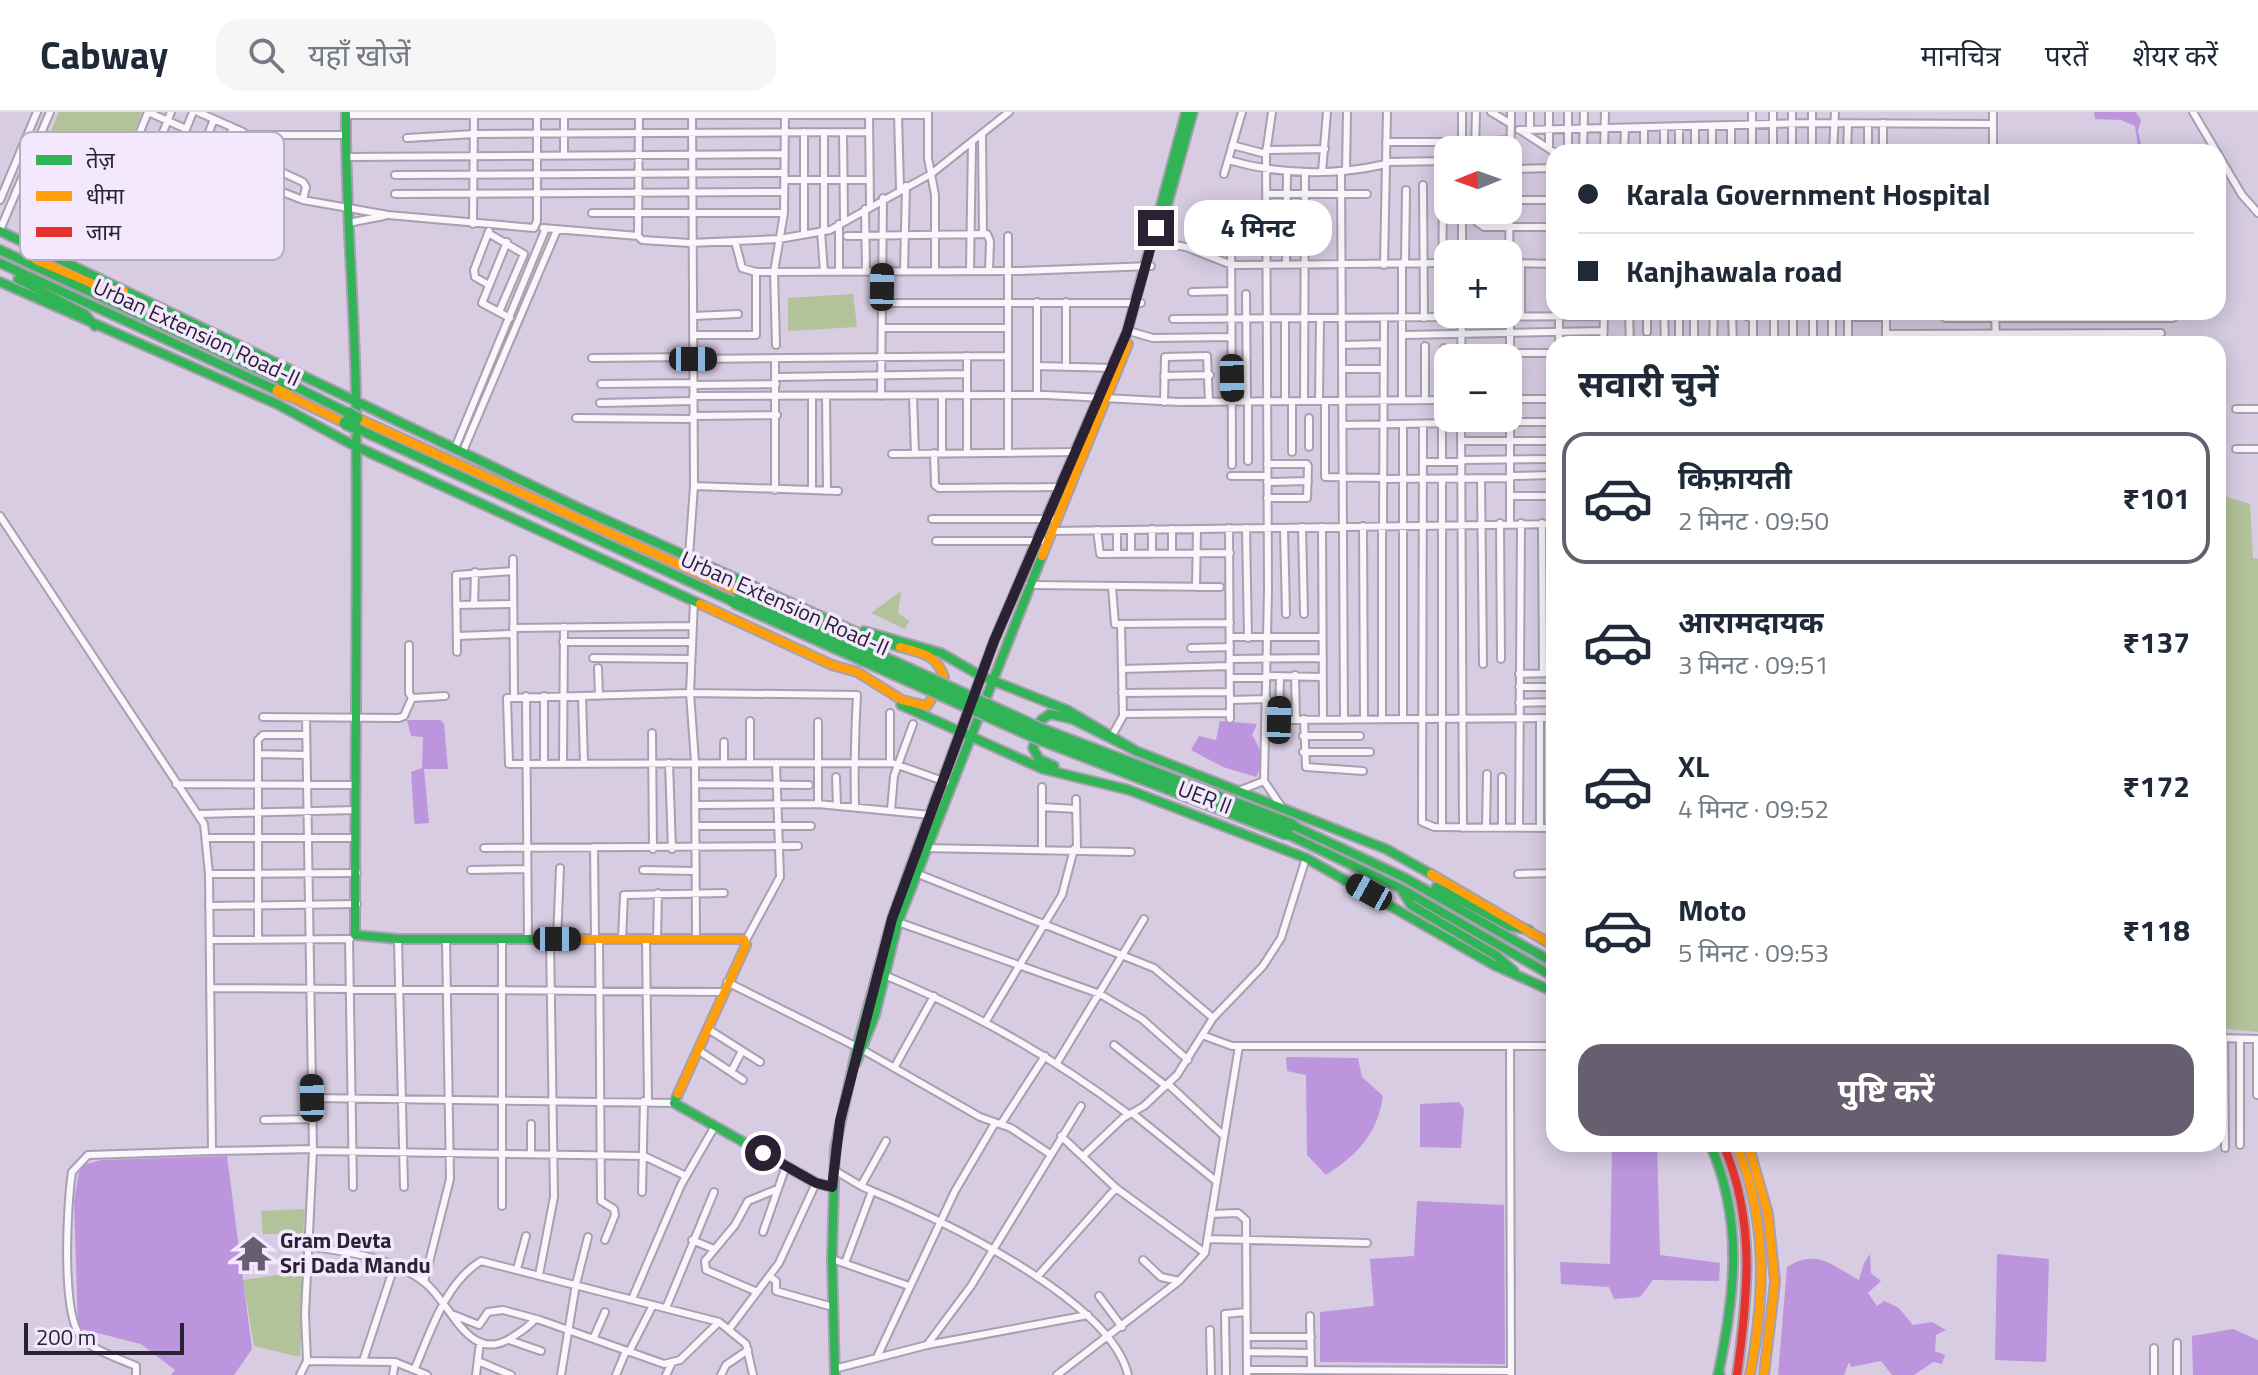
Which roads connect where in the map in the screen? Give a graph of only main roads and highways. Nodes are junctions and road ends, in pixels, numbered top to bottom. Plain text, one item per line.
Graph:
1 (1186, 112) edge
2 (1193, 112) edge
3 (346, 114) edge
4 (0, 231) edge
5 (20, 241) edge
6 (1155, 242) junction
7 (0, 250) edge
8 (60, 260) edge
9 (0, 263) edge
10 (14, 263) junction
11 (0, 282) edge
12 (124, 291) junction
13 (1138, 303) junction
14 (95, 326) junction
15 (1116, 368) junction
16 (293, 371) junction
17 (277, 404) junction
18 (352, 417) junction
19 (353, 445) junction
20 (1052, 518) junction
21 (1045, 538) junction
22 (856, 630) junction
23 (832, 665) junction
24 (986, 678) junction
25 (965, 732) junction
26 (1136, 751) junction
27 (1129, 790) junction
28 (1403, 883) junction
29 (1529, 930) junction
30 (1546, 941) edge
31 (1546, 959) edge
32 (1514, 971) junction
33 (1546, 972) edge
34 (1546, 988) edge
35 (1712, 1152) edge
36 (1725, 1152) edge
37 (1738, 1152) edge
38 (1750, 1152) edge
39 (832, 1187) junction
40 (834, 1372) edge
41 (1719, 1374) edge
42 (1737, 1375) edge
43 (1750, 1375) edge
44 (1764, 1375) edge

1 - 6 main road
2 - 6 main road
3 - 18 main road
4 - 5 main road
6 - 13 main road
7 - 10 main road, Urban Extension Road-II
8 - 12 main road
9 - 10 main road, Urban Extension Road-II
10 - 12 main road
10 - 14 main road
10 - 18 main road, Urban Extension Road-II
11 - 14 main road
12 - 16 main road
13 - 15 main road
13 - 15 main road
14 - 17 main road
15 - 20 main road
16 - 17 main road
16 - 18 main road
17 - 19 main road
18 - 19 main road
18 - 22 main road
18 - 28 main road, Urban Extension Road-II, bridge
19 - 23 main road
19 - 39 main road
20 - 21 main road
20 - 21 main road
21 - 24 main road
21 - 24 main road
22 - 23 main road
22 - 24 main road, UER II
23 - 25 main road, UER II
24 - 25 main road
24 - 26 main road, UER II
25 - 27 main road, UER II
25 - 39 main road
26 - 27 main road
26 - 29 main road, UER II
27 - 32 main road, UER II
28 - 29 main road
28 - 31 main road, Urban Extension Road-II
28 - 32 main road
28 - 33 main road, Urban Extension Road-II
29 - 30 main road, UER II
32 - 34 main road, UER II
35 - 41 main road
36 - 42 main road
37 - 43 main road
38 - 44 main road
39 - 40 main road

